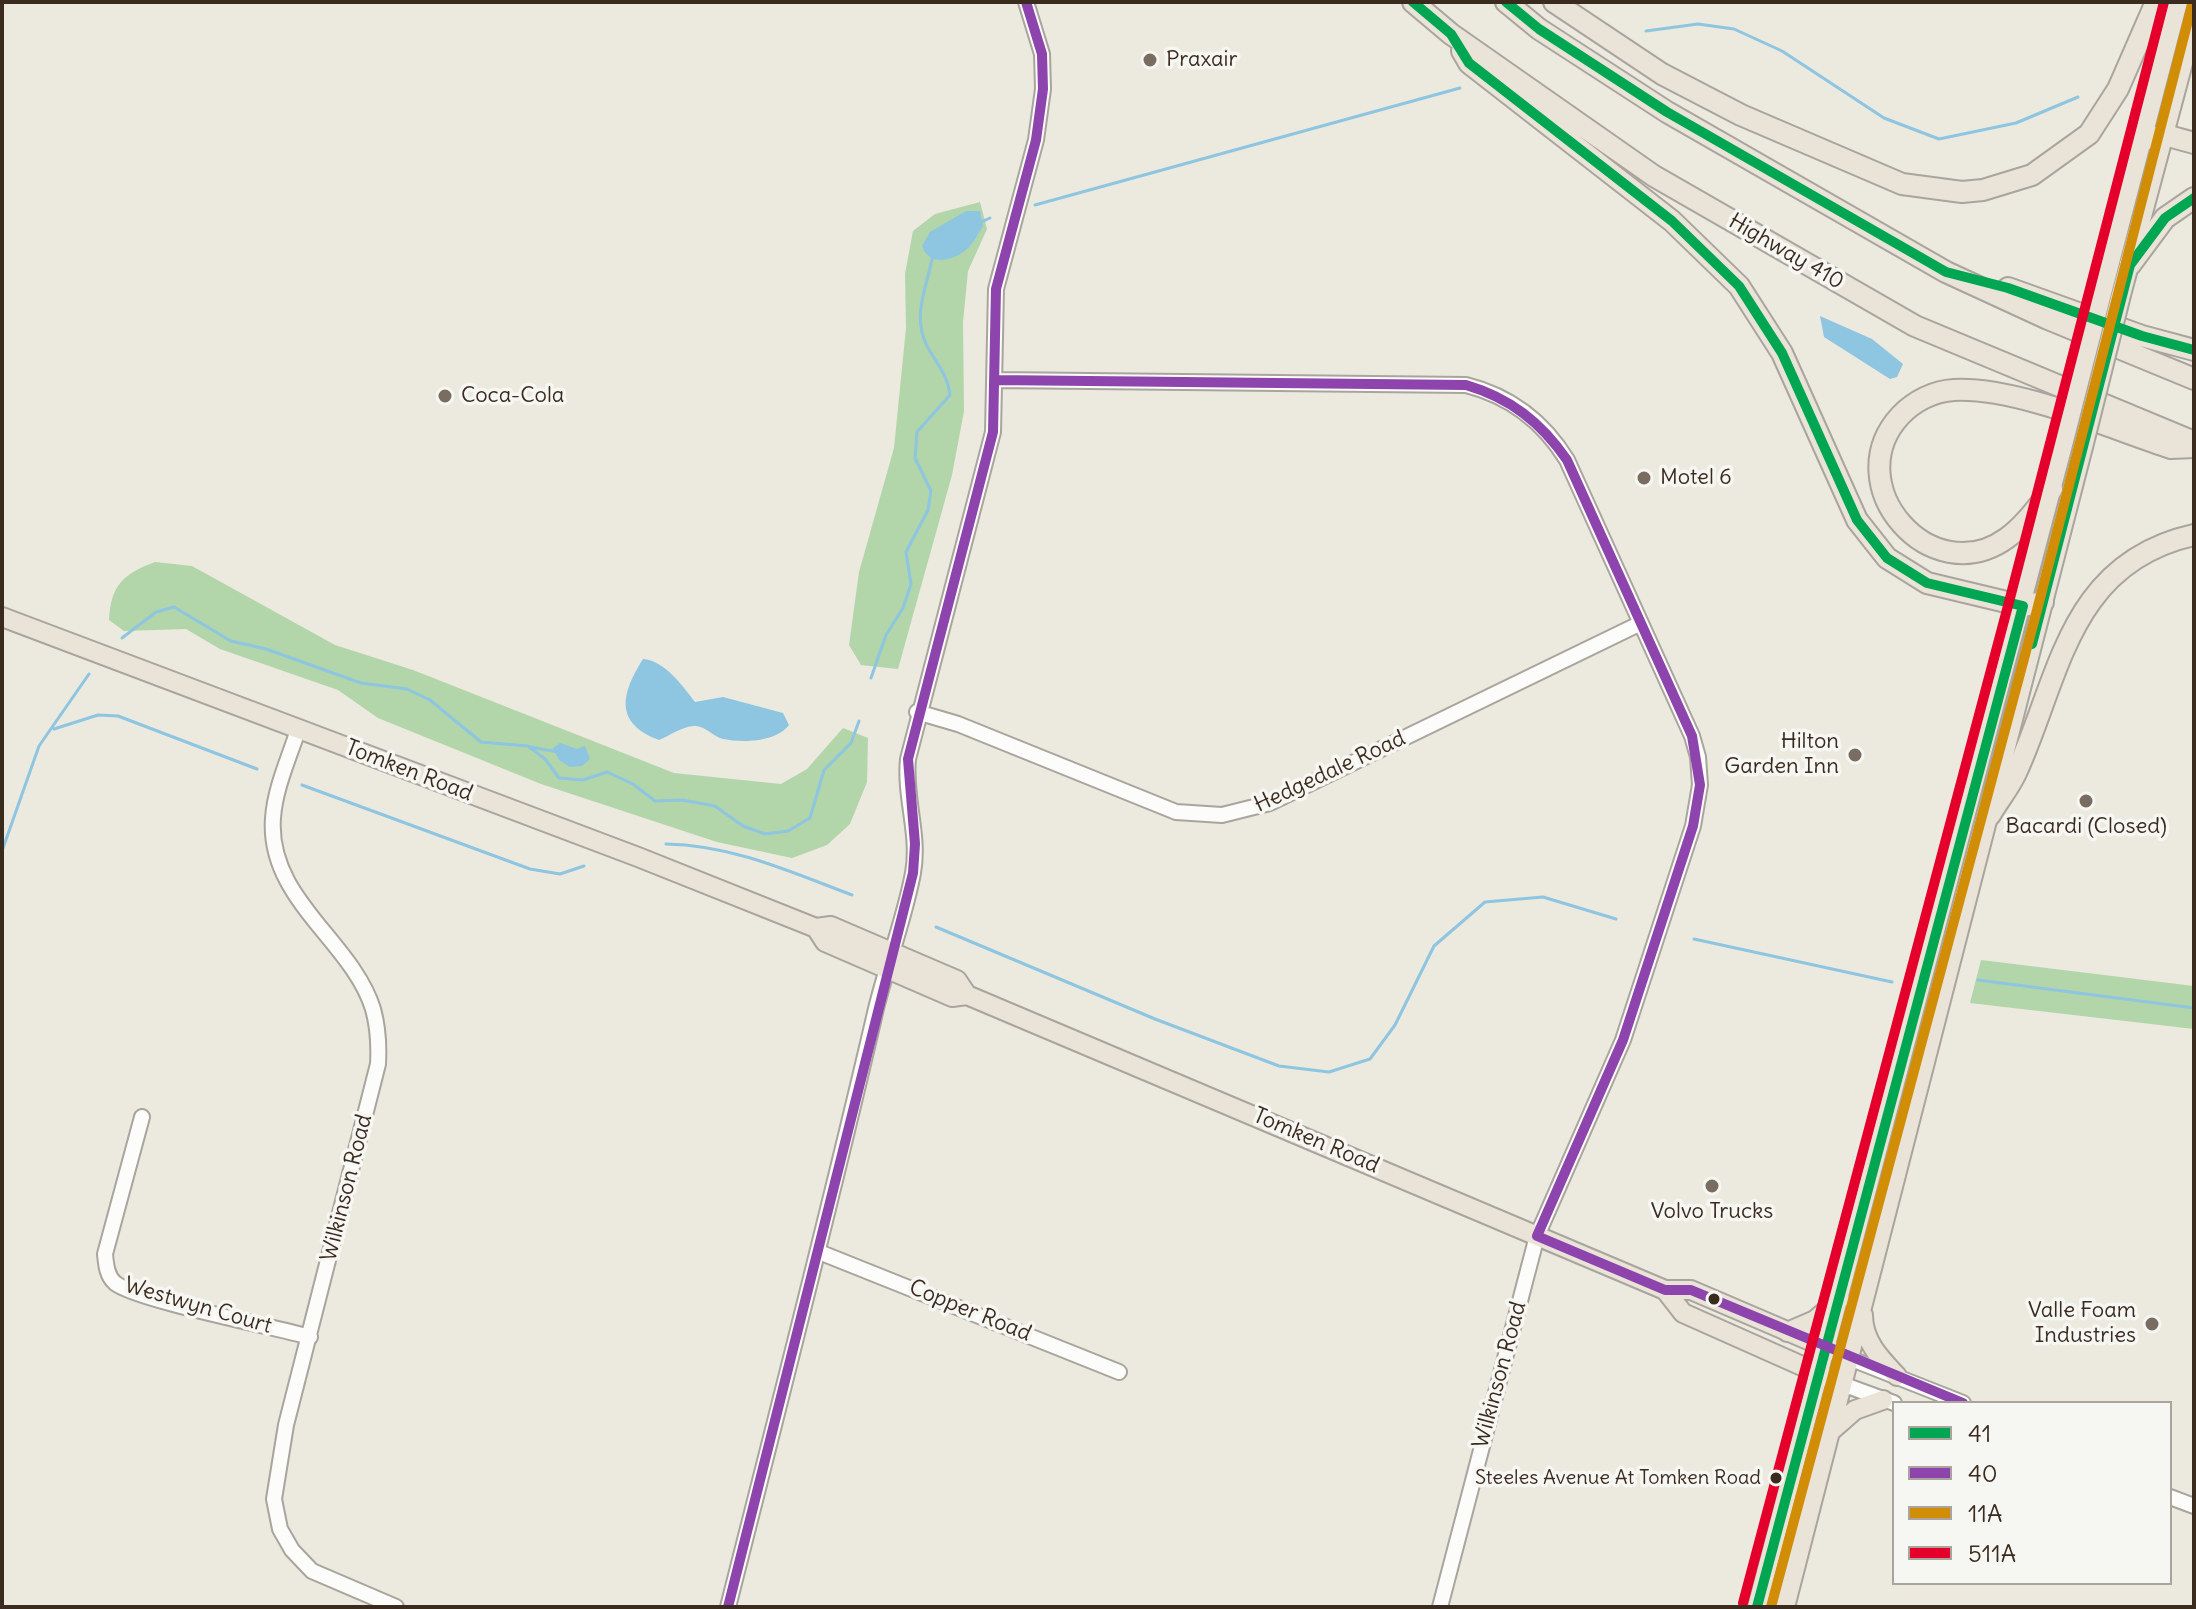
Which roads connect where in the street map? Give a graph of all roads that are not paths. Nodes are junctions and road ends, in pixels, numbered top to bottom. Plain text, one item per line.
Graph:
1 (1026, 2) edge
2 (1413, 2) edge
3 (1506, 2) edge
4 (1554, 2) edge
5 (2156, 2) edge
6 (2178, 2) edge
7 (2194, 22) edge
8 (1451, 34) junction
9 (2165, 135) junction
10 (2143, 140) junction
11 (2194, 143) edge
12 (2194, 198) edge
13 (2130, 265) junction
14 (1946, 272) junction
15 (2194, 350) edge
16 (2194, 379) edge
17 (994, 380) junction
18 (2194, 444) edge
19 (2052, 489) junction
20 (2194, 535) edge
21 (2033, 604) junction
22 (2, 617) edge
23 (1641, 623) junction
24 (917, 712) junction
25 (298, 730) junction
26 (1990, 815) junction
27 (888, 960) junction
28 (142, 1117) dead end
29 (1537, 1236) junction
30 (819, 1252) junction
31 (1665, 1290) junction
32 (1840, 1299) junction
33 (1863, 1305) junction
34 (1787, 1332) junction
35 (310, 1337) junction
36 (1827, 1347) junction
37 (1849, 1358) junction
38 (1119, 1372) dead end
39 (1819, 1374) junction
40 (1897, 1376) junction
41 (1842, 1384) junction
42 (1889, 1401) edge
43 (1958, 1401) edge
44 (1831, 1431) junction
45 (2172, 1498) edge
46 (2194, 1506) edge
47 (396, 1607) edge
48 (728, 1607) edge
49 (1440, 1607) edge
50 (1757, 1607) edge
51 (1785, 1607) edge

1 - 17 street
2 - 8 highway, Highway 410
3 - 14 highway
4 - 5 highway
6 - 10 main road
7 - 9 main road
8 - 18 highway, Highway 410
8 - 21 highway
9 - 10 highway
9 - 11 highway
9 - 13 main road
10 - 19 main road, bridge
12 - 13 highway
13 - 21 main road, bridge
14 - 15 highway
14 - 16 highway
17 - 23 street, Wilkinson Road
17 - 24 street
18 - 19 highway
19 - 21 main road
20 - 26 highway
21 - 26 main road
21 - 32 main road
22 - 25 main road, Tomken Road
23 - 24 street, Hedgedale Road
23 - 29 street, Wilkinson Road
24 - 27 street
25 - 27 main road, Tomken Road
25 - 35 street, Wilkinson Road
26 - 33 main road
27 - 29 main road, Tomken Road
27 - 30 street
28 - 35 street, Westwyn Court
29 - 31 main road, Tomken Road
29 - 49 street, Wilkinson Road
30 - 38 street, Copper Road
30 - 48 street
31 - 34 main road, Tomken Road
31 - 39 main road, Tomken Road
32 - 34 main road
32 - 36 main road
33 - 37 main road
33 - 40 main road
34 - 36 main road, Tomken Road
35 - 47 street, Wilkinson Road
36 - 37 main road, Tomken Road
36 - 39 main road
37 - 40 street
37 - 41 main road
39 - 41 main road, Tomken Road
39 - 50 main road
40 - 43 street
41 - 42 street
41 - 44 main road
42 - 44 main road
44 - 51 main road
45 - 46 street

